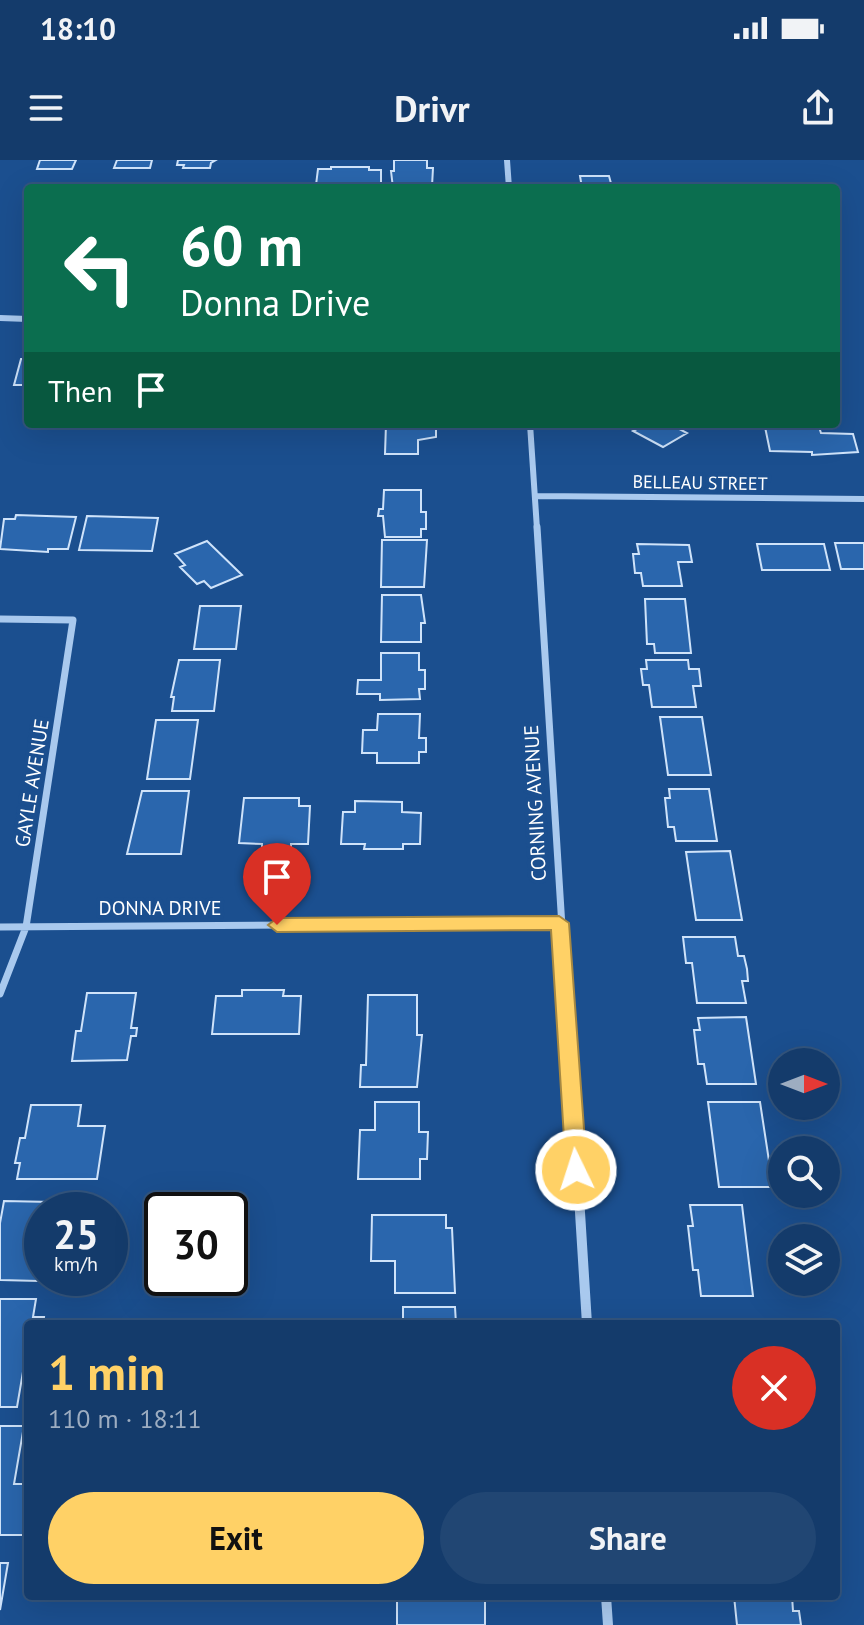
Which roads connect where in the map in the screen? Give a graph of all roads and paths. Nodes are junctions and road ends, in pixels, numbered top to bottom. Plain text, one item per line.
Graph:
1 (507, 160) edge
2 (509, 184) edge
3 (0, 318) edge
4 (24, 319) edge
5 (530, 428) edge
6 (536, 496) junction
7 (864, 499) edge
8 (0, 619) edge
9 (559, 923) junction
10 (0, 927) edge
11 (26, 927) junction
12 (0, 994) edge
13 (587, 1320) edge
14 (606, 1600) edge
15 (608, 1625) edge

1 - 2 street
3 - 4 street
5 - 6 street, CORNING AVENUE
6 - 7 street, BELLEAU STREET
6 - 9 street, CORNING AVENUE
8 - 11 street, GAYLE AVENUE
9 - 11 street, DONNA DRIVE
9 - 13 street, CORNING AVENUE
10 - 11 street, DONNA DRIVE
11 - 12 street, GAYLE AVENUE
14 - 15 street

